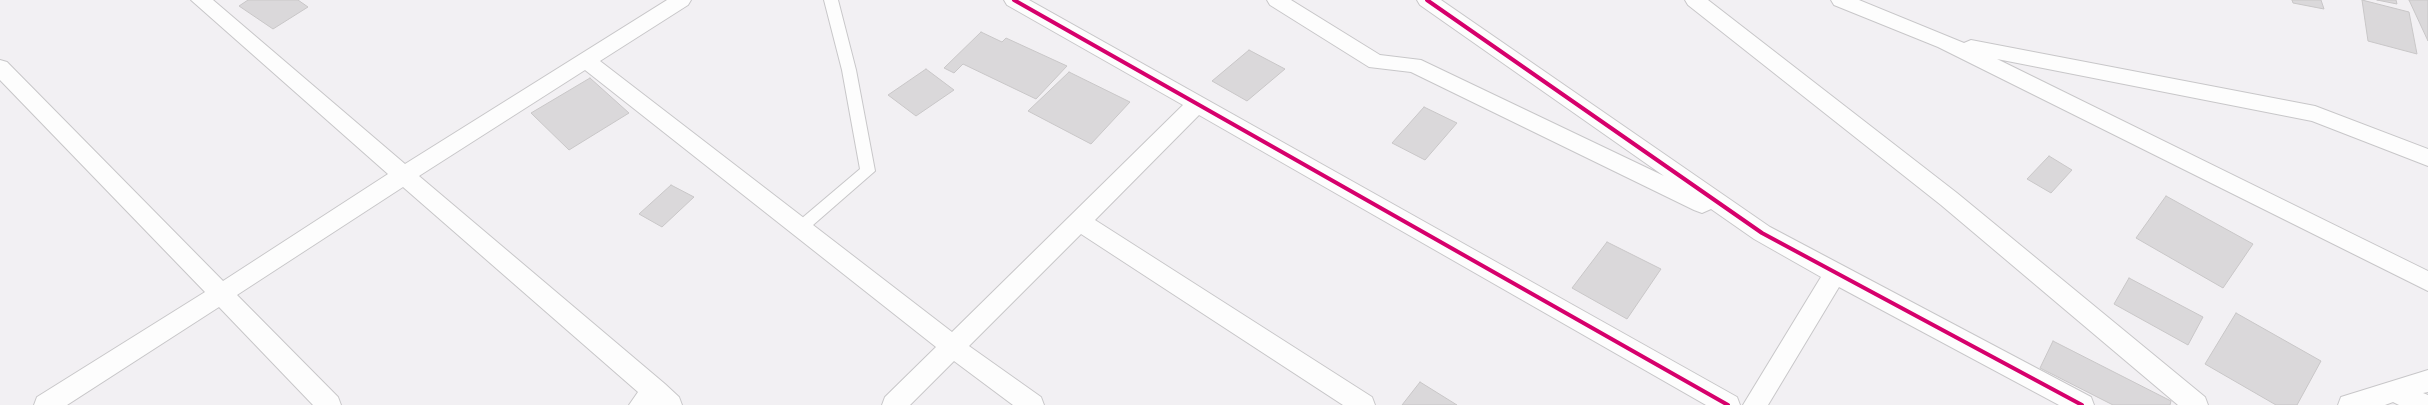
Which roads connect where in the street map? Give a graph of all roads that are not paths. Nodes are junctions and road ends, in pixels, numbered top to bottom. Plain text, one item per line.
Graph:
1 (201, 0) edge
2 (681, 0) edge
3 (831, 0) edge
4 (1014, 0) edge
5 (1277, 0) edge
6 (1427, 0) edge
7 (1695, 0) edge
8 (1841, 0) edge
9 (1945, 42) junction
10 (586, 60) junction
11 (0, 67) edge
12 (1197, 104) junction
13 (2428, 158) edge
14 (404, 175) junction
15 (1079, 221) junction
16 (800, 228) junction
17 (1762, 233) junction
18 (1835, 274) junction
19 (2428, 282) edge
20 (221, 294) junction
21 (953, 347) junction
22 (2428, 381) edge
23 (2393, 391) junction
24 (655, 401) edge
25 (46, 405) edge
26 (329, 405) edge
27 (894, 405) edge
28 (1032, 405) edge
29 (1363, 405) edge
30 (1728, 405) edge
31 (1755, 405) edge
32 (2082, 405) edge
33 (2196, 405) edge
34 (2350, 405) edge
35 (2425, 405) edge

1 - 14 street
2 - 10 street
3 - 16 lane
4 - 12 street
5 - 17 street
6 - 17 street
7 - 33 street
8 - 9 street
9 - 13 street
9 - 19 street
10 - 14 street
10 - 16 street
11 - 20 street
12 - 15 street
12 - 30 street
14 - 20 street
14 - 24 street
15 - 21 street
15 - 29 street
16 - 21 street
17 - 18 street
18 - 31 street
18 - 32 street
20 - 25 street
20 - 26 street
21 - 27 street
21 - 28 street
22 - 23 street
23 - 34 street
23 - 35 street

